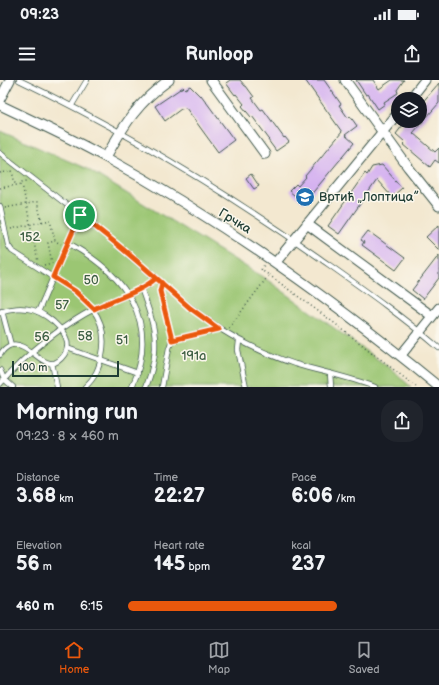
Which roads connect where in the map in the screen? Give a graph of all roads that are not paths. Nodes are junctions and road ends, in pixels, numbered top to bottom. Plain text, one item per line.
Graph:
1 (10, 80) edge
2 (19, 80) edge
3 (87, 80) edge
4 (169, 80) edge
5 (211, 80) edge
6 (344, 80) edge
7 (425, 80) edge
8 (416, 92) edge
9 (0, 99) edge
10 (0, 104) edge
11 (72, 105) junction
12 (391, 122) edge
13 (120, 132) junction
14 (383, 132) junction
15 (0, 153) edge
16 (265, 154) dead end
17 (106, 157) junction
18 (439, 206) edge
19 (0, 207) edge
20 (80, 215) junction
21 (307, 224) junction
22 (294, 240) junction
23 (67, 245) junction
24 (276, 262) junction
25 (53, 277) junction
26 (156, 278) junction
27 (141, 288) junction
28 (127, 294) junction
29 (439, 308) edge
30 (94, 309) junction
31 (1, 311) edge
32 (38, 312) junction
33 (432, 316) junction
34 (61, 329) junction
35 (219, 329) junction
36 (420, 331) junction
37 (239, 341) junction
38 (11, 346) junction
39 (67, 348) junction
40 (439, 348) edge
41 (32, 352) junction
42 (0, 355) edge
43 (401, 355) junction
44 (101, 360) junction
45 (52, 363) junction
46 (0, 370) edge
47 (138, 373) junction
48 (330, 373) junction
49 (4, 379) junction
50 (0, 384) edge
51 (13, 387) edge
52 (57, 387) edge
53 (85, 387) edge
54 (132, 387) edge
55 (146, 387) edge
56 (162, 387) edge
57 (246, 387) edge
58 (331, 387) edge
59 (375, 387) edge
60 (439, 387) edge

1 - 9 street
2 - 11 lane
3 - 11 lane
4 - 13 street
5 - 16 street
6 - 14 street
7 - 8 street
10 - 17 street, Грчка
11 - 13 lane
12 - 14 street
13 - 17 street
13 - 22 lane
14 - 18 street
14 - 21 street
15 - 20 lane
17 - 24 street, Грчка
19 - 25 lane
20 - 23 lane
20 - 26 lane
21 - 22 street
21 - 33 street
22 - 24 street
22 - 36 lane
23 - 25 lane
23 - 28 lane
24 - 43 street, Грчка
25 - 30 lane
25 - 32 lane
26 - 27 lane
26 - 35 lane
27 - 28 lane
27 - 55 lane
28 - 30 lane
28 - 47 lane
29 - 33 street
30 - 34 lane
30 - 44 lane
31 - 32 lane
31 - 38 lane
32 - 34 lane
33 - 36 street
34 - 39 lane
34 - 41 lane
35 - 37 lane
35 - 56 lane
36 - 40 lane
36 - 43 street
37 - 48 lane
37 - 57 lane
38 - 41 lane
38 - 42 lane
39 - 44 lane
39 - 45 lane
41 - 45 lane
41 - 49 lane
43 - 60 street, Грчка
44 - 47 lane
44 - 53 lane
45 - 52 lane
46 - 49 lane
47 - 54 lane
48 - 58 lane
48 - 59 lane
49 - 50 lane
49 - 51 lane

